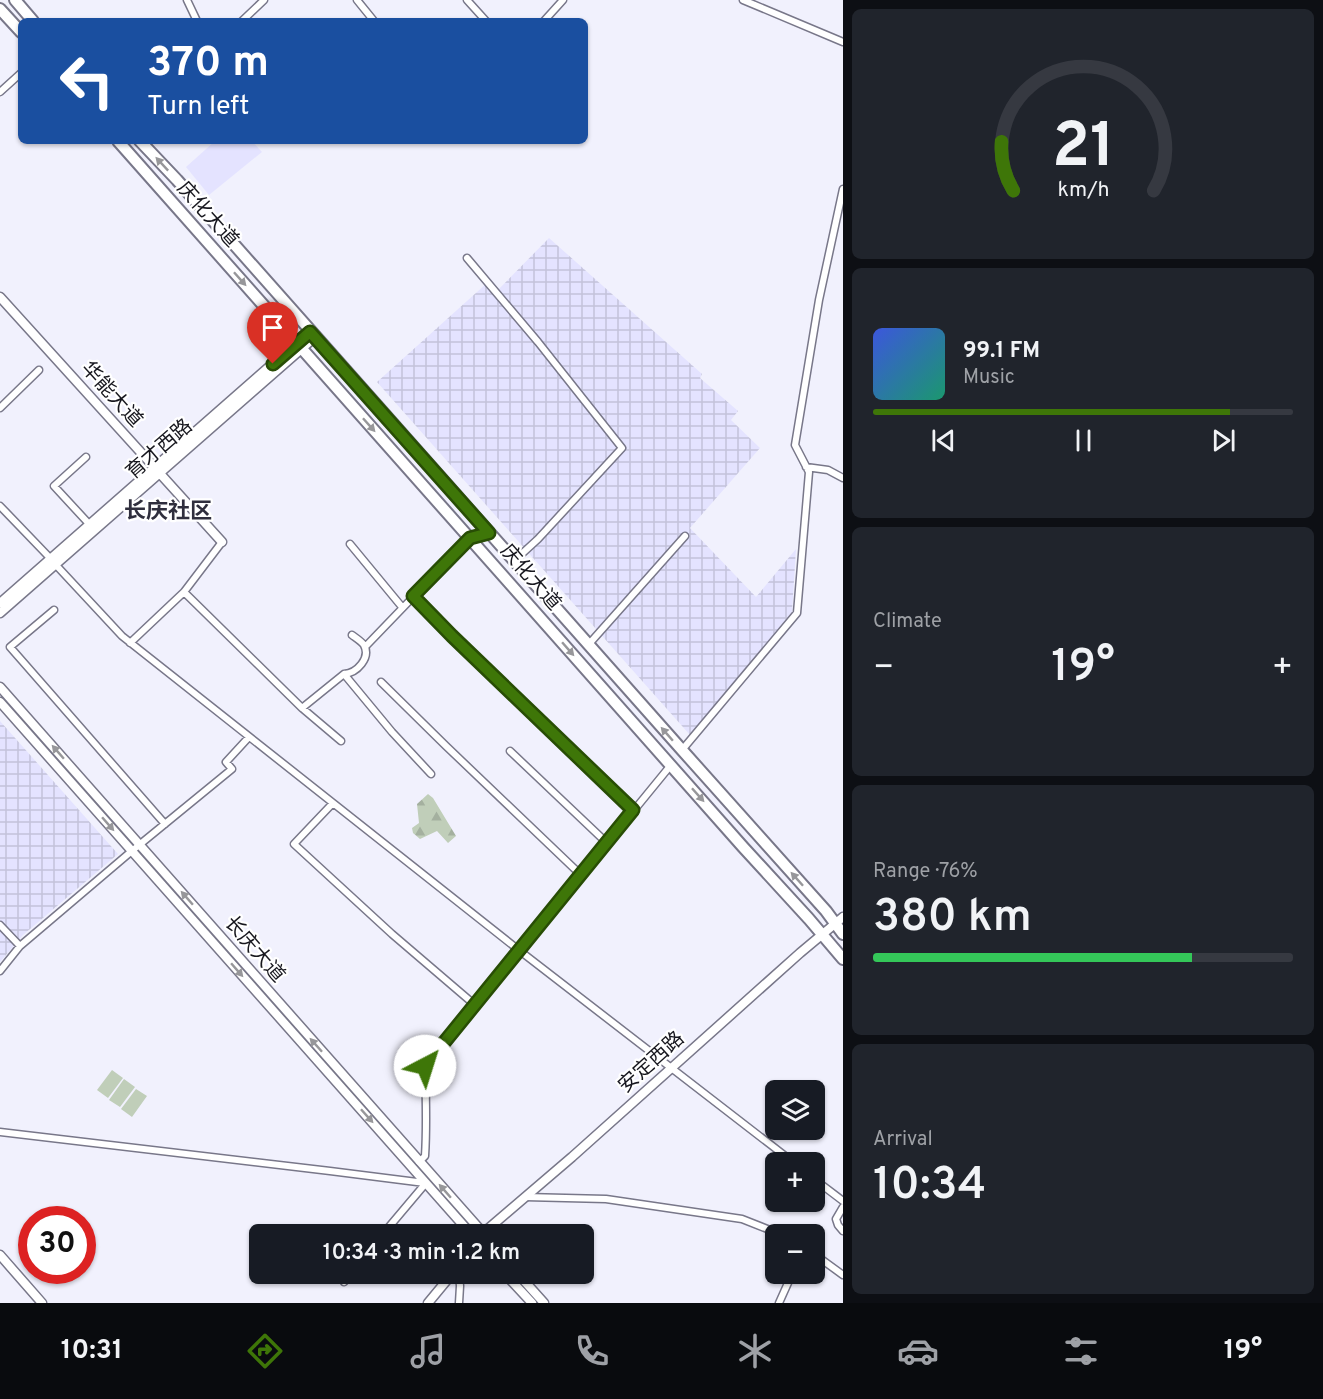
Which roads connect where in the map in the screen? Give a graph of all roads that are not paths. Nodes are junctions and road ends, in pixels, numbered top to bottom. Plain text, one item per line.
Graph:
1 (15, 0) edge
2 (187, 0) edge
3 (264, 0) edge
4 (357, 0) edge
5 (467, 0) edge
6 (563, 0) edge
7 (743, 0) edge
8 (0, 9) edge
9 (30, 18) edge
10 (196, 18) edge
11 (245, 18) edge
12 (372, 18) edge
13 (483, 18) edge
14 (546, 18) edge
15 (18, 29) edge
16 (843, 42) edge
17 (18, 76) edge
18 (0, 92) edge
19 (120, 144) edge
20 (144, 144) edge
21 (843, 189) edge
22 (467, 258) dead end
23 (0, 297) edge
24 (0, 302) edge
25 (313, 334) junction
26 (299, 346) junction
27 (39, 370) dead end
28 (0, 408) edge
29 (86, 457) dead end
30 (806, 467) junction
31 (156, 471) junction
32 (843, 478) edge
33 (0, 506) edge
34 (90, 525) junction
35 (489, 533) junction
36 (684, 536) dead end
37 (470, 538) junction
38 (221, 544) joint
39 (350, 544) dead end
40 (514, 561) junction
41 (53, 562) junction
42 (184, 592) junction
43 (413, 596) junction
44 (0, 603) edge
45 (402, 607) junction
46 (54, 610) dead end
47 (0, 613) edge
48 (352, 634) dead end
49 (130, 643) junction
50 (589, 644) junction
51 (365, 647) junction
52 (344, 674) junction
53 (381, 682) dead end
54 (0, 687) edge
55 (0, 702) edge
56 (302, 708) junction
57 (249, 736) junction
58 (341, 741) dead end
59 (682, 750) junction
60 (510, 751) dead end
61 (670, 765) junction
62 (431, 774) dead end
63 (333, 803) junction
64 (633, 810) junction
65 (165, 824) junction
66 (607, 843) junction
67 (139, 844) junction
68 (132, 851) junction
69 (581, 875) junction
70 (0, 925) edge
71 (840, 925) edge
72 (823, 936) junction
73 (20, 946) junction
74 (520, 951) junction
75 (843, 959) edge
76 (0, 971) edge
77 (475, 1005) junction
78 (673, 1070) junction
79 (0, 1132) edge
80 (779, 1152) edge
81 (419, 1162) junction
82 (426, 1183) junction
83 (825, 1188) edge
84 (529, 1197) junction
85 (843, 1202) edge
86 (843, 1207) edge
87 (392, 1224) edge
88 (462, 1224) edge
89 (474, 1224) edge
90 (495, 1224) edge
91 (500, 1224) edge
92 (765, 1228) edge
93 (843, 1231) edge
94 (0, 1255) edge
95 (825, 1262) edge
96 (0, 1263) edge
97 (843, 1275) edge
98 (438, 1284) edge
99 (444, 1284) edge
100 (460, 1284) edge
101 (514, 1284) edge
102 (527, 1284) edge
103 (788, 1284) edge
104 (35, 1303) edge
105 (42, 1303) edge
106 (422, 1303) edge
107 (428, 1303) edge
108 (459, 1303) edge
109 (532, 1303) edge
110 (544, 1303) edge
111 (779, 1303) edge

1 - 9 highway
2 - 10 street
3 - 11 street
4 - 12 street
5 - 13 street
6 - 14 street
7 - 16 street
8 - 15 highway
17 - 18 street
19 -> 26 highway, 庆化大道
25 -> 20 highway, 庆化大道
21 - 30 street
22 - 40 street
23 - 31 main road, 华能大道
24 - 31 main road, 华能大道
25 - 26 main road, 育才西路
25 - 35 highway, 庆化大道
26 - 31 main road, 育才西路
26 -> 37 highway, 庆化大道
27 - 28 street
29 - 34 street
30 - 32 street
30 - 59 street
31 - 34 main road, 育才西路
31 - 38 main road, 华能大道
31 - 41 main road, 育才西路
33 - 41 street
34 - 41 main road, 育才西路
35 - 37 street
35 - 40 highway, 庆化大道
36 - 50 street
37 - 43 street
37 -> 61 highway, 庆化大道
38 - 42 street
39 - 45 street
40 - 50 highway, 庆化大道
41 - 44 main road, 育才西路
41 - 47 main road, 育才西路
41 - 49 street
42 - 49 street
42 - 56 street
43 - 45 street
43 - 64 street
45 - 51 street
46 - 65 street
48 - 51 street
49 - 57 street
59 -> 50 highway, 庆化大道
51 - 52 street
52 - 56 street
52 - 62 street
53 - 69 street
67 -> 54 main road, 长庆大道
55 -> 68 main road, 长庆大道
56 - 58 street
57 - 63 street
57 - 65 street
71 -> 59 highway, 庆化大道
60 - 66 street
61 - 64 street
61 -> 72 highway, 庆化大道
63 - 74 street
63 - 77 street
64 - 66 street
65 - 67 street
66 - 69 street
67 - 68 street
81 -> 67 main road, 长庆大道
68 - 73 street
68 -> 82 main road, 长庆大道
69 - 74 street
70 - 73 street
71 - 72 main road, 安定西路
72 - 75 highway, 庆化大道
72 - 78 main road, 安定西路
73 - 76 street
74 - 77 street
74 - 78 street
77 - 81 street
78 - 80 street
78 - 84 main road, 安定西路
79 - 82 street
89 -> 81 main road, 长庆大道
82 - 87 street
82 - 88 main road, 长庆大道
83 - 85 street
84 - 90 main road, 安定西路
84 - 91 main road, 安定西路
84 - 92 street
86 - 93 street
94 - 105 main road
95 - 97 street
96 - 104 main road
98 - 106 main road
99 - 107 main road
100 - 108 street
101 - 109 main road
102 - 110 main road
103 - 111 street

